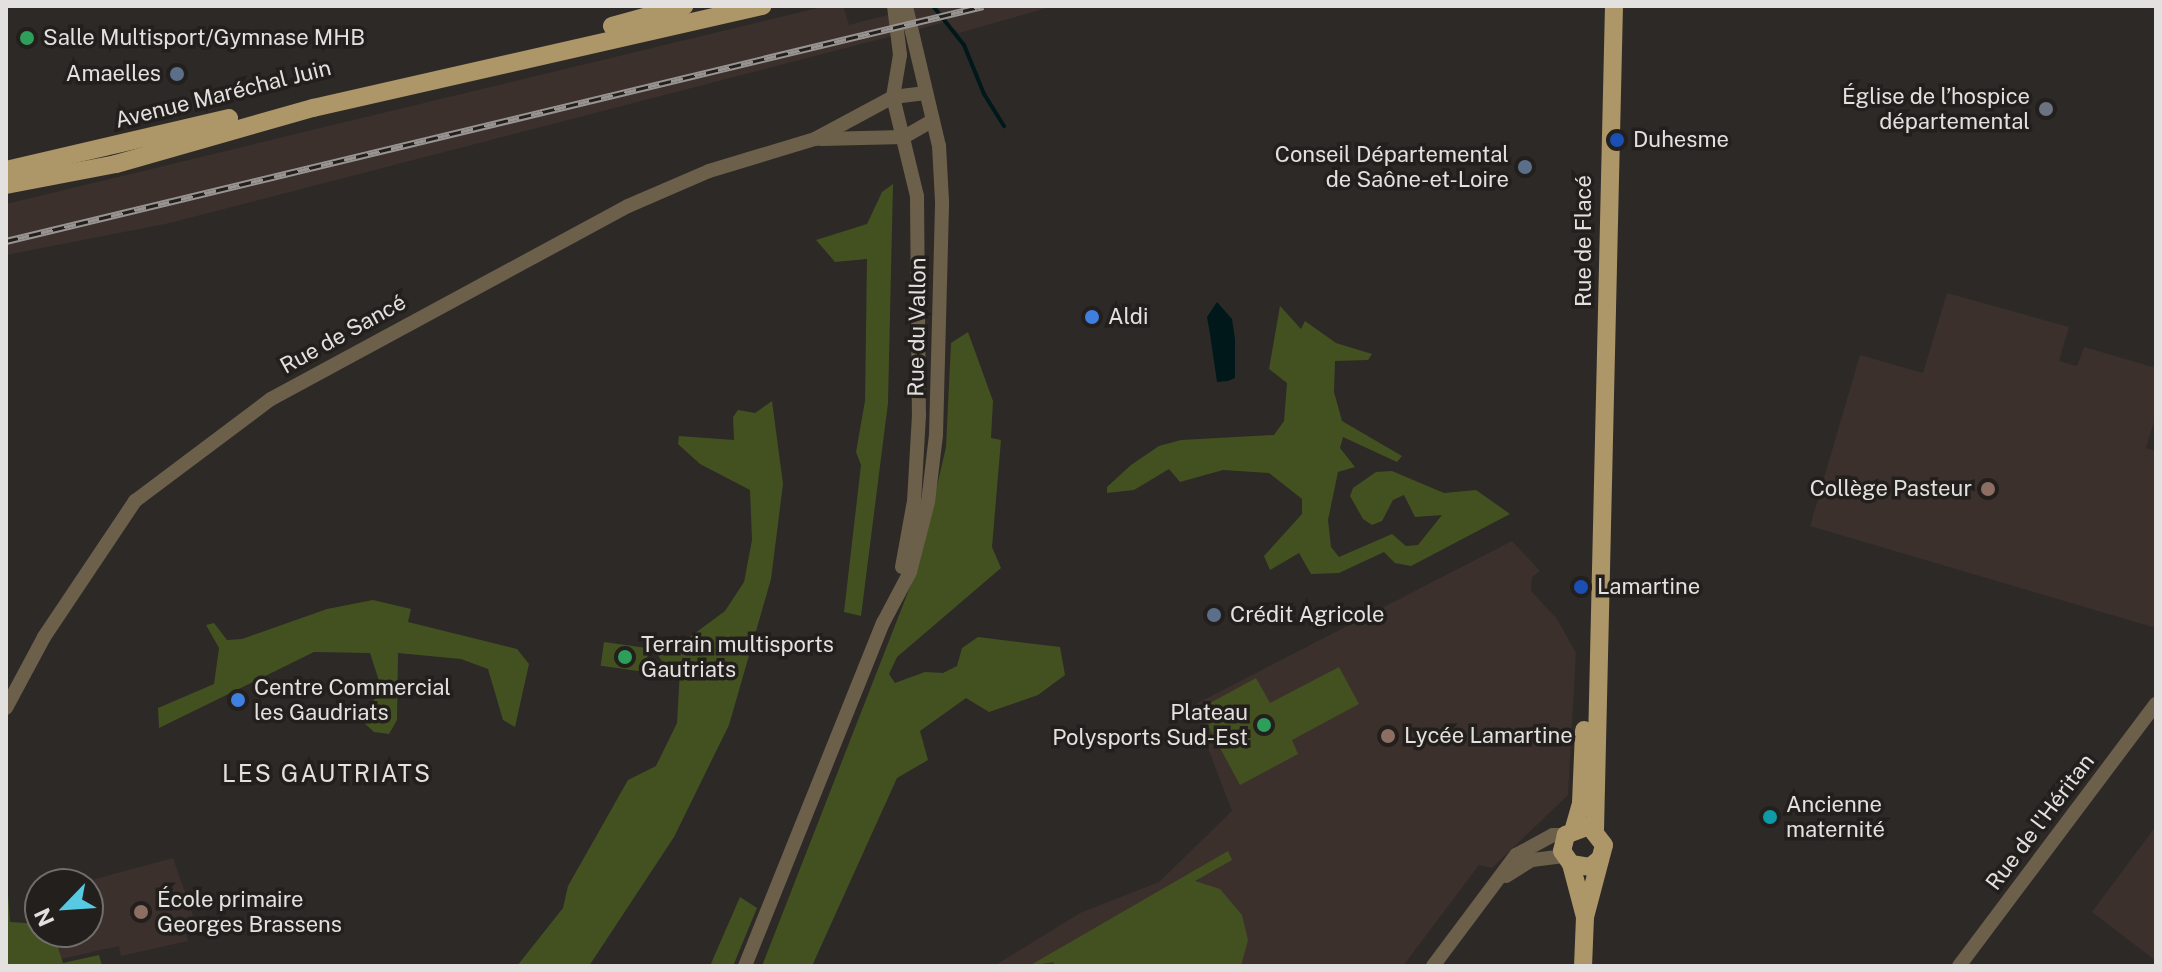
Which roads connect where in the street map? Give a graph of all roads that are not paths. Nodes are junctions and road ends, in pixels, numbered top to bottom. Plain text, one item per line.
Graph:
1 (684, 6) edge
2 (693, 6) edge
3 (715, 6) edge
4 (763, 6) edge
5 (882, 6) edge
6 (894, 6) edge
7 (906, 6) edge
8 (915, 6) edge
9 (1614, 6) edge
10 (732, 15) junction
11 (620, 36) junction
12 (914, 40) junction
13 (900, 55) junction
14 (926, 93) junction
15 (893, 97) junction
16 (932, 121) junction
17 (904, 137) junction
18 (815, 139) junction
19 (6, 170) edge
20 (6, 185) edge
21 (1601, 477) junction
22 (889, 610) junction
23 (2156, 704) edge
24 (6, 708) edge
25 (1595, 830) junction
26 (1570, 831) junction
27 (1600, 859) junction
28 (1568, 860) junction
29 (1496, 883) junction
30 (1585, 917) junction
31 (745, 966) edge
32 (1433, 966) edge
33 (1583, 966) edge
34 (1959, 966) edge

1 - 19 main road, Avenue Maréchal Juin
2 - 11 main road, Avenue Maréchal Juin
3 - 10 main road
4 - 10 main road, Avenue Maréchal Juin
5 - 13 street, Rue du Vallon
6 - 13 street, Rue du Vallon
7 - 12 street, Rue du Vallon
8 - 12 street, Rue du Vallon
9 - 21 main road, Rue de Flacé
10 - 11 main road, Avenue Maréchal Juin
11 - 20 main road, Avenue Maréchal Juin
12 - 14 street, Rue du Vallon
13 - 15 street, Rue du Vallon
14 - 15 street, Rue de Sancé
14 - 16 street, Rue du Vallon
15 - 17 street, Rue du Vallon
15 - 18 street, Rue de Sancé
16 - 17 street, Rue de Sancé
16 - 22 street, Rue du Vallon
17 - 18 street, Rue de Sancé
17 - 22 street, Rue du Vallon
18 - 24 street, Rue de Sancé
21 - 25 main road, Rue de Flacé
21 - 26 main road, Rue de Flacé
22 - 31 street, Rue du Vallon
23 - 34 street, Rue de l'Héritan
25 - 26 main road
25 - 27 main road
26 - 28 main road
26 - 29 street
27 - 28 main road
27 - 30 main road
28 - 29 street
28 - 30 main road
29 - 32 street
30 - 33 main road

